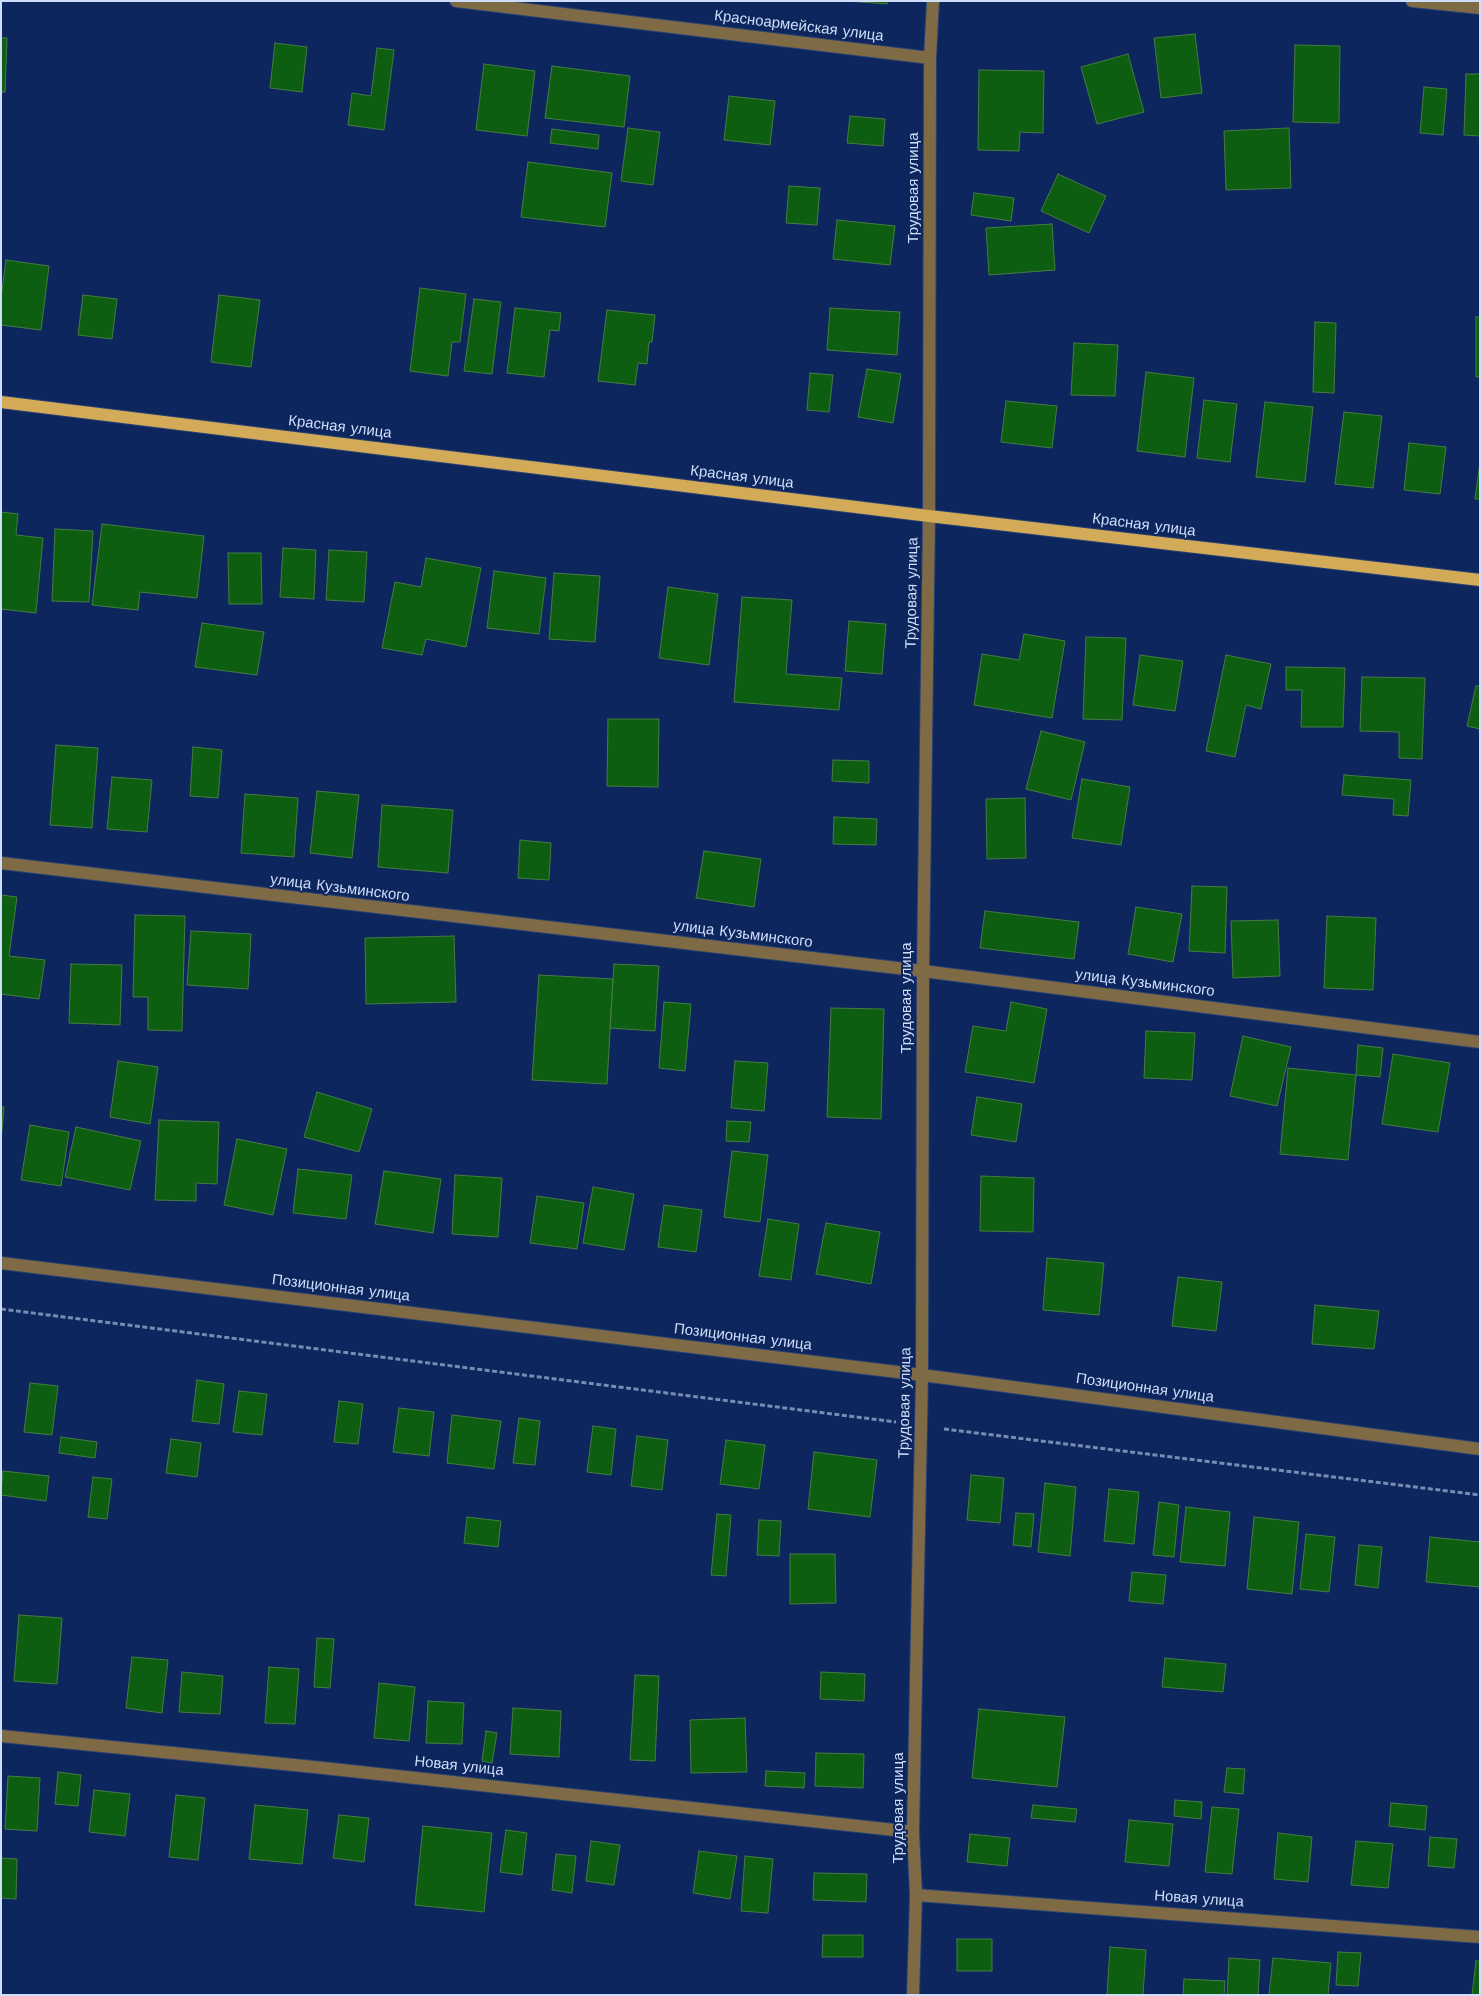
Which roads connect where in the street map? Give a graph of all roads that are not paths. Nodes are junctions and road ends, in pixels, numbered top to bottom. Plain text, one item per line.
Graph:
1 (456, 1) edge
2 (933, 1) edge
3 (1412, 1) edge
4 (1480, 8) edge
5 (930, 58) junction
6 (1, 402) edge
7 (929, 516) junction
8 (1480, 580) edge
9 (1, 863) edge
10 (923, 971) junction
11 (1480, 1042) edge
12 (1, 1263) edge
13 (922, 1375) junction
14 (1480, 1449) edge
15 (1, 1736) edge
16 (913, 1832) junction
17 (916, 1895) junction
18 (1480, 1936) edge
19 (913, 1995) edge

1 - 5 street, Красноармейская улица
2 - 5 street, Трудовая улица
3 - 4 street
5 - 7 street, Трудовая улица
6 - 7 main road, Красная улица
7 - 8 main road, Красная улица
7 - 10 street, Трудовая улица
9 - 10 street, улица Кузьминского
10 - 11 street, улица Кузьминского
10 - 13 street, Трудовая улица
12 - 13 street, Позиционная улица
13 - 14 street, Позиционная улица
13 - 16 street, Трудовая улица
15 - 16 street, Новая улица
16 - 17 street, Трудовая улица
17 - 18 street, Новая улица
17 - 19 street, Трудовая улица

